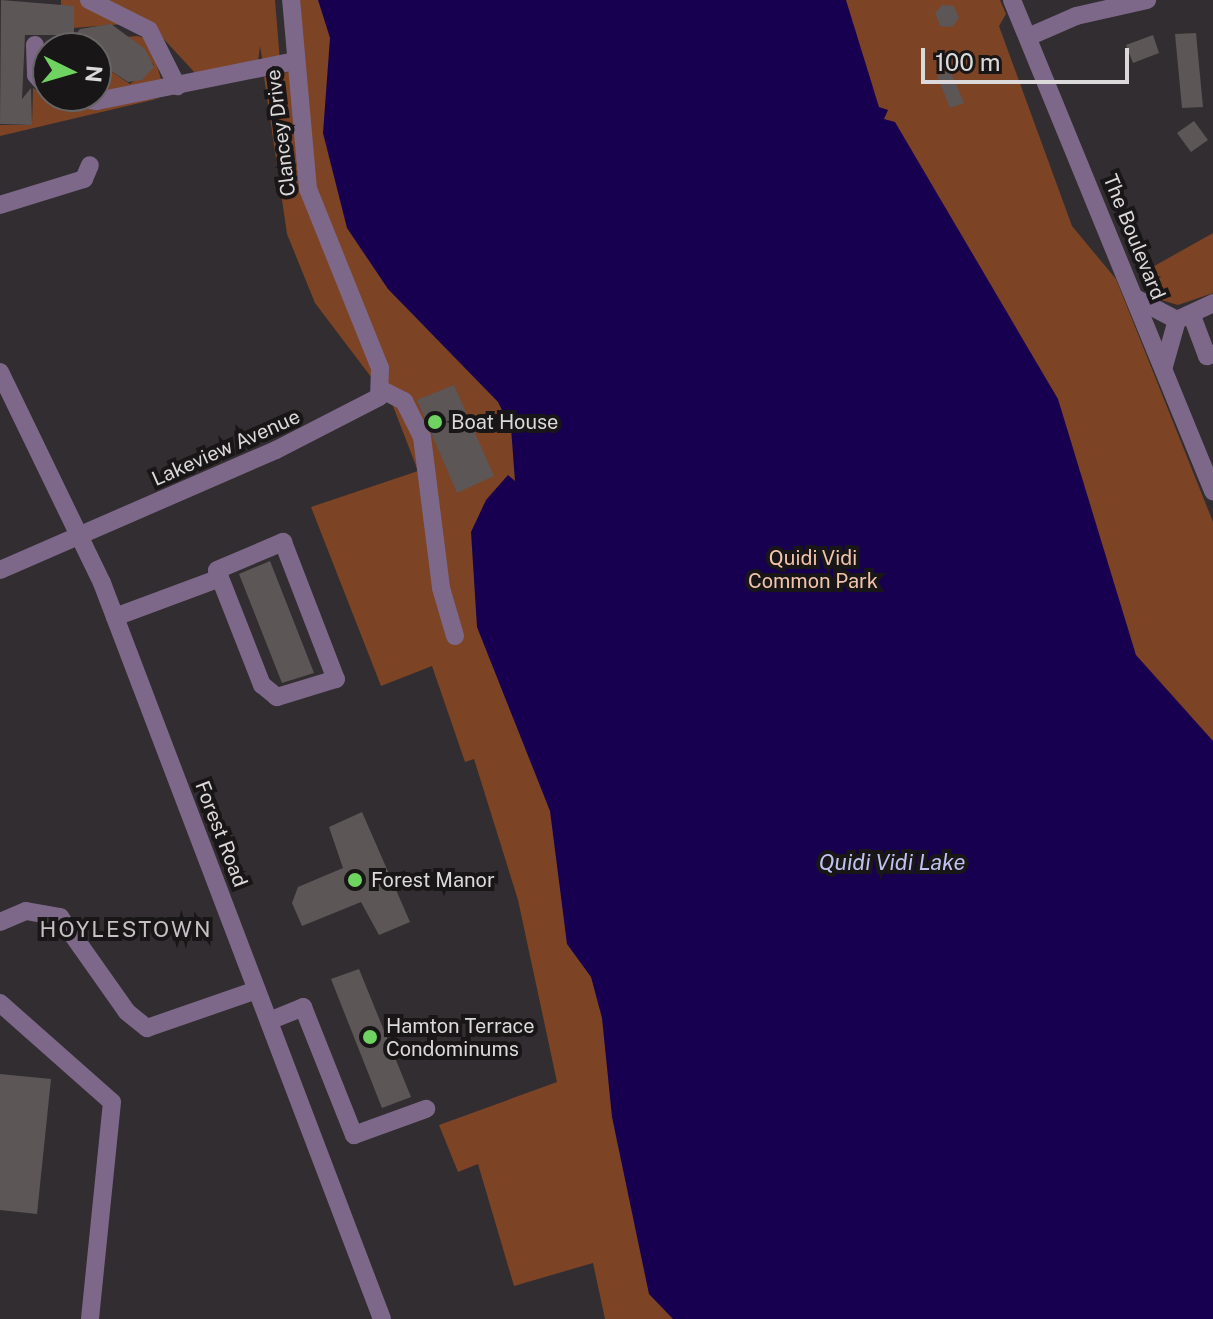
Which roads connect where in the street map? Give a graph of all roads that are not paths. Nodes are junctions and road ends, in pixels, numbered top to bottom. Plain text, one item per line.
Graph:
1 (89, 0) edge
2 (291, 0) edge
3 (1012, 0) edge
4 (1147, 0) edge
5 (1028, 37) junction
6 (295, 61) junction
7 (177, 86) junction
8 (112, 98) edge
9 (90, 165) dead end
10 (0, 205) edge
11 (1135, 297) junction
12 (1213, 303) edge
13 (1185, 318) junction
14 (1213, 354) edge
15 (0, 372) edge
16 (1165, 374) junction
17 (382, 390) junction
18 (1213, 491) edge
19 (81, 535) junction
20 (0, 570) edge
21 (220, 578) junction
22 (115, 617) junction
23 (455, 636) dead end
24 (0, 922) edge
25 (257, 990) junction
26 (0, 1003) edge
27 (269, 1021) junction
28 (426, 1109) dead end
29 (90, 1319) edge
30 (382, 1319) edge

1 - 7 street
2 - 6 street, Clancey Drive
3 - 5 street, The Boulevard
4 - 5 street
5 - 11 street, The Boulevard
6 - 7 street
6 - 17 street, Clancey Drive
7 - 8 street
9 - 10 street
11 - 13 street
11 - 16 street, The Boulevard
12 - 13 street
13 - 14 street
13 - 16 street
15 - 19 street, Forest Road
16 - 18 street, The Boulevard
17 - 19 street, Lakeview Avenue
17 - 23 street
19 - 20 street, Lakeview Avenue
19 - 22 street, Forest Road
21 - 21 street
21 - 22 street
22 - 25 street, Forest Road
24 - 25 street
25 - 27 street, Forest Road
26 - 29 street
27 - 28 street
27 - 30 street, Forest Road

